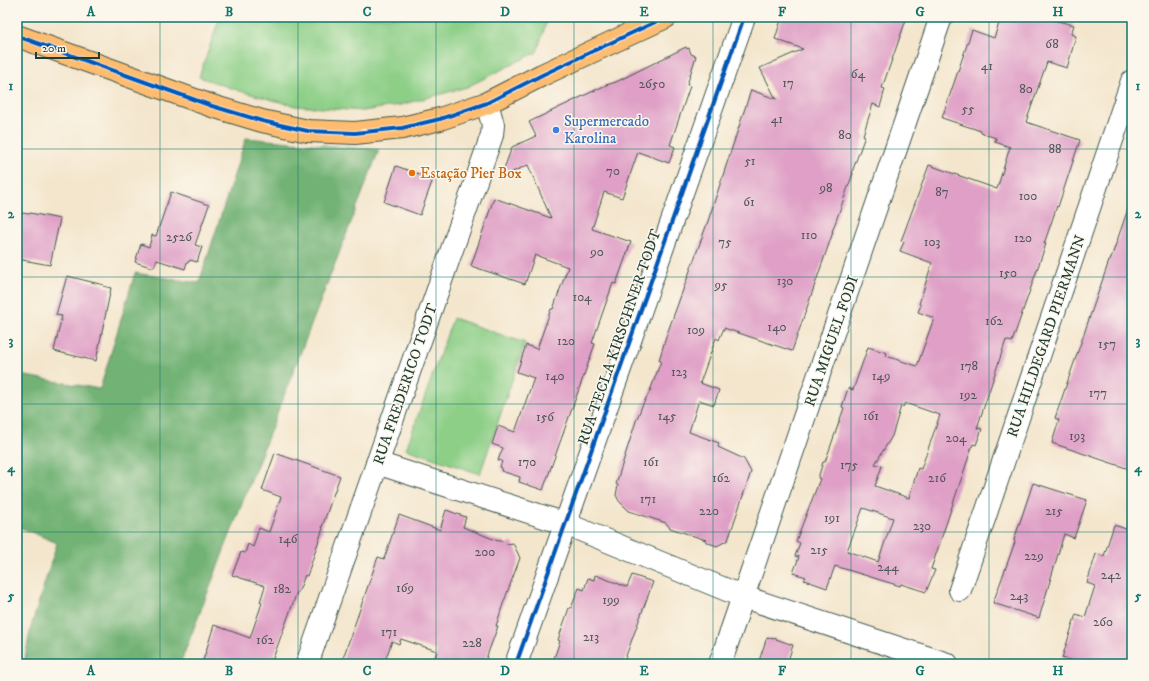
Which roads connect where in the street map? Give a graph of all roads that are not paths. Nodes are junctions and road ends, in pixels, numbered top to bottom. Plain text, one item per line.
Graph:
1 (666, 17) edge
2 (744, 17) edge
3 (941, 17) edge
4 (17, 36) edge
5 (1132, 81) edge
6 (487, 103) junction
7 (377, 463) junction
8 (566, 524) junction
9 (960, 590) dead end
10 (744, 598) junction
11 (307, 664) edge
12 (516, 664) edge
13 (720, 664) edge
14 (947, 664) edge

1 - 6 main road
2 - 8 street, RUA TECLA KIRSCHNER TODT
3 - 10 street, RUA MIGUEL FODI
4 - 6 main road
5 - 9 street, RUA HILDEGARD PIERMANN
6 - 7 street, RUA FREDERICO TODT
7 - 8 street
7 - 11 street, RUA FREDERICO TODT
8 - 10 street
8 - 12 street, RUA TECLA KIRSCHNER TODT
10 - 13 street, RUA MIGUEL FODI
10 - 14 street

